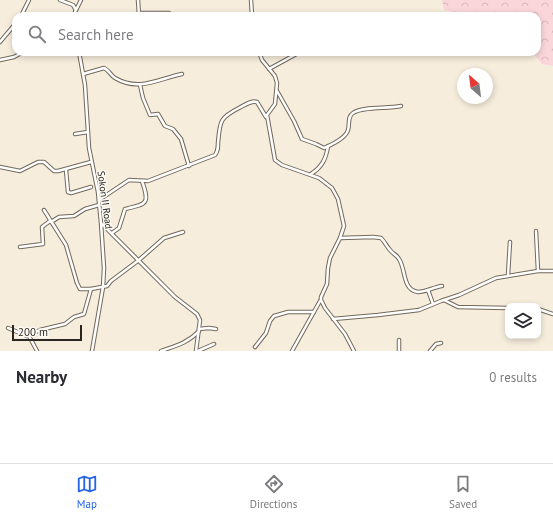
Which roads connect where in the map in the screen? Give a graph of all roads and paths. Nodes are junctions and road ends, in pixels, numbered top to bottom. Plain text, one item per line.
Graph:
1 (29, 0) edge
2 (60, 0) edge
3 (82, 0) edge
4 (138, 0) edge
5 (251, 0) edge
6 (76, 10) joint
7 (23, 12) edge
8 (139, 12) edge
9 (252, 12) edge
10 (12, 27) edge
11 (0, 42) edge
12 (16, 56) edge
13 (80, 56) edge
14 (260, 56) edge
15 (293, 56) edge
16 (0, 60) edge
17 (269, 69) junction
18 (83, 74) junction
19 (182, 74) dead end
20 (140, 85) junction
21 (276, 90) junction
22 (401, 106) dead end
23 (267, 119) junction
24 (88, 132) junction
25 (75, 134) dead end
26 (328, 146) junction
27 (91, 162) junction
28 (189, 166) junction
29 (0, 167) edge
30 (66, 170) junction
31 (310, 174) junction
32 (142, 181) junction
33 (91, 187) dead end
34 (99, 201) junction
35 (99, 205) junction
36 (44, 210) dead end
37 (51, 222) junction
38 (102, 223) junction
39 (536, 231) dead end
40 (183, 232) dead end
41 (112, 233) junction
42 (340, 238) junction
43 (510, 242) dead end
44 (20, 247) dead end
45 (139, 260) junction
46 (538, 271) junction
47 (553, 271) edge
48 (508, 276) junction
49 (442, 286) dead end
50 (103, 287) junction
51 (91, 289) junction
52 (428, 290) junction
53 (321, 300) junction
54 (444, 300) junction
55 (433, 304) junction
56 (505, 308) edge
57 (541, 311) edge
58 (314, 312) junction
59 (553, 314) edge
60 (333, 319) junction
61 (8, 328) dead end
62 (216, 329) dead end
63 (199, 330) junction
64 (28, 336) junction
65 (399, 340) dead end
66 (441, 343) dead end
67 (214, 344) dead end
68 (255, 347) dead end
69 (37, 351) edge
70 (92, 351) edge
71 (161, 351) edge
72 (197, 351) edge
73 (292, 351) edge
74 (354, 351) edge
75 (399, 351) edge
76 (430, 351) edge

1 - 7 street
2 - 6 street
3 - 6 street
4 - 8 street
5 - 9 street
10 - 11 street
12 - 16 street
13 - 18 street, Sokon II Road
14 - 17 street
15 - 17 street
17 - 21 street
18 - 20 street
18 - 24 street, Sokon II Road
19 - 20 street
20 - 28 street
21 - 23 street
21 - 26 street
22 - 26 street
23 - 28 street
23 - 31 street
24 - 25 street
24 - 27 street, Sokon II Road
26 - 31 street
27 - 30 street
27 - 34 street, Sokon II Road
28 - 32 street
29 - 30 street
30 - 33 street
31 - 42 street
32 - 34 street
32 - 41 street
34 - 35 street, Sokon II Road
35 - 37 street
35 - 38 street, Sokon II Road
36 - 37 street
37 - 44 street
37 - 51 street
38 - 41 street
38 - 50 street, Sokon II Road
39 - 46 street
40 - 45 street
41 - 45 street
42 - 52 street
42 - 53 street
43 - 48 street
45 - 50 street
45 - 63 street
46 - 47 street
46 - 48 street
48 - 54 street
49 - 52 street
50 - 51 street
50 - 70 street, Sokon II Road
51 - 64 street
52 - 55 street
53 - 58 street
53 - 60 street
54 - 55 street
54 - 56 street
55 - 60 street
57 - 59 street
58 - 68 street
58 - 73 street
60 - 74 street
61 - 64 street
62 - 63 street
63 - 71 street
63 - 72 street
64 - 69 street
65 - 75 street
66 - 76 street
67 - 72 street

